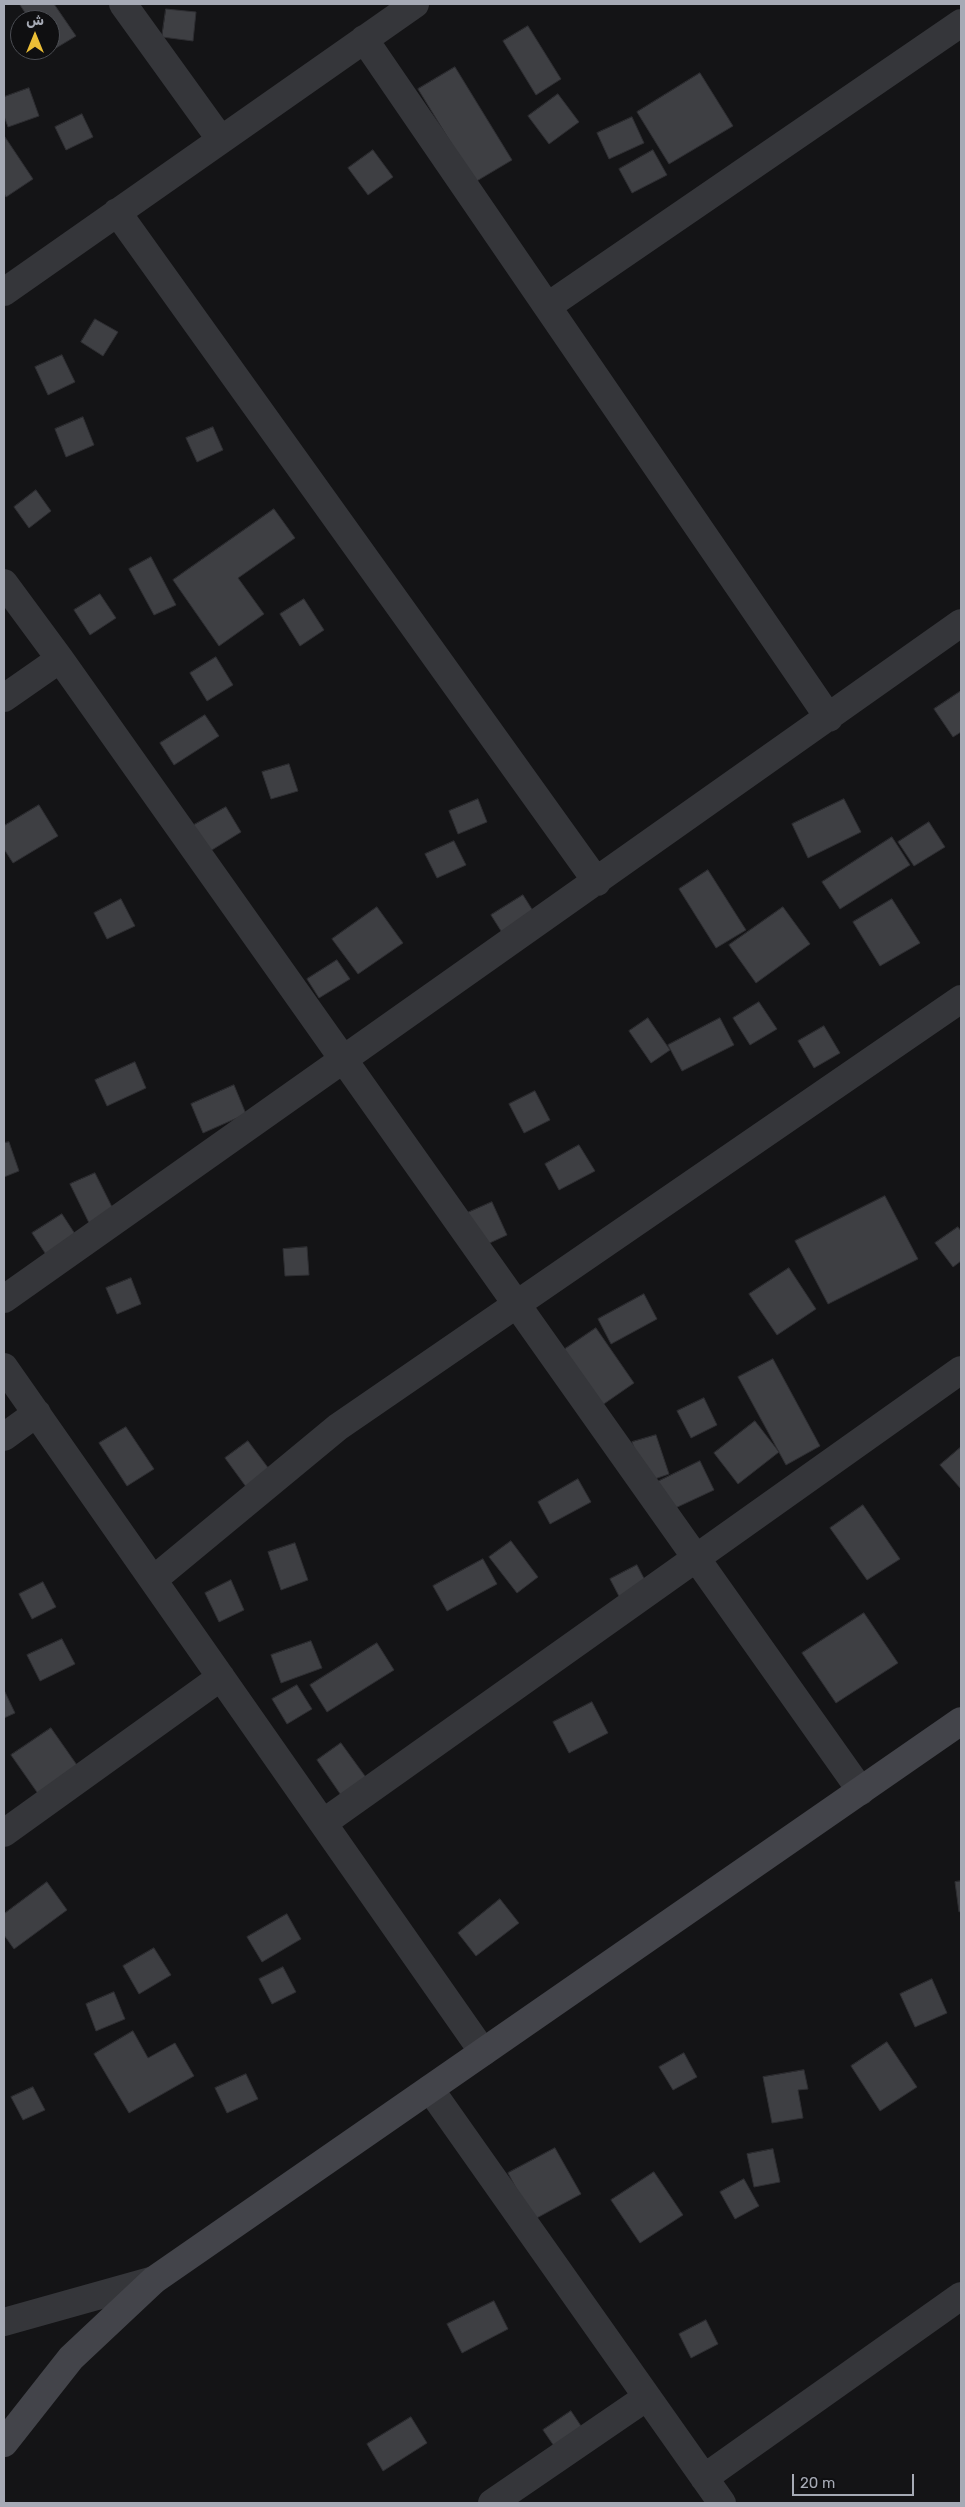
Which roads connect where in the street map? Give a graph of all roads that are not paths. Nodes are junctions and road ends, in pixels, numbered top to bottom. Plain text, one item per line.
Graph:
1 (123, 4) edge
2 (415, 4) edge
3 (961, 23) edge
4 (364, 39) junction
5 (221, 140) junction
6 (117, 212) junction
7 (4, 292) edge
8 (548, 306) junction
9 (4, 583) edge
10 (961, 623) edge
11 (60, 659) junction
12 (4, 698) edge
13 (829, 718) junction
14 (597, 882) junction
15 (961, 999) edge
16 (344, 1060) junction
17 (4, 1299) edge
18 (516, 1304) junction
19 (4, 1367) edge
20 (961, 1370) edge
21 (37, 1413) junction
22 (4, 1437) edge
23 (695, 1557) junction
24 (153, 1580) junction
25 (221, 1677) junction
26 (961, 1721) edge
27 (861, 1791) junction
28 (323, 1823) junction
29 (4, 1833) edge
30 (483, 2052) junction
31 (430, 2089) junction
32 (154, 2280) junction
33 (961, 2296) edge
34 (4, 2322) edge
35 (647, 2396) junction
36 (4, 2443) edge
37 (704, 2478) junction
38 (492, 2503) edge
39 (722, 2503) edge

1 - 5 street
2 - 4 street
3 - 8 street
4 - 5 street
4 - 8 street
5 - 6 street
6 - 7 street
6 - 14 street
8 - 13 street
9 - 11 street
10 - 13 street
11 - 12 street
11 - 16 street
13 - 14 street
14 - 16 street
15 - 18 street
16 - 17 street
16 - 18 street
18 - 23 street
18 - 24 street
19 - 21 street
20 - 23 street
21 - 22 street
21 - 24 street
23 - 27 street
23 - 28 street
24 - 25 street
25 - 28 street
25 - 29 street
26 - 27 main road
27 - 30 main road
28 - 30 street
30 - 31 main road
31 - 32 main road
31 - 35 street
32 - 34 street
32 - 36 main road
33 - 37 street
35 - 37 street
35 - 38 street
37 - 39 street

